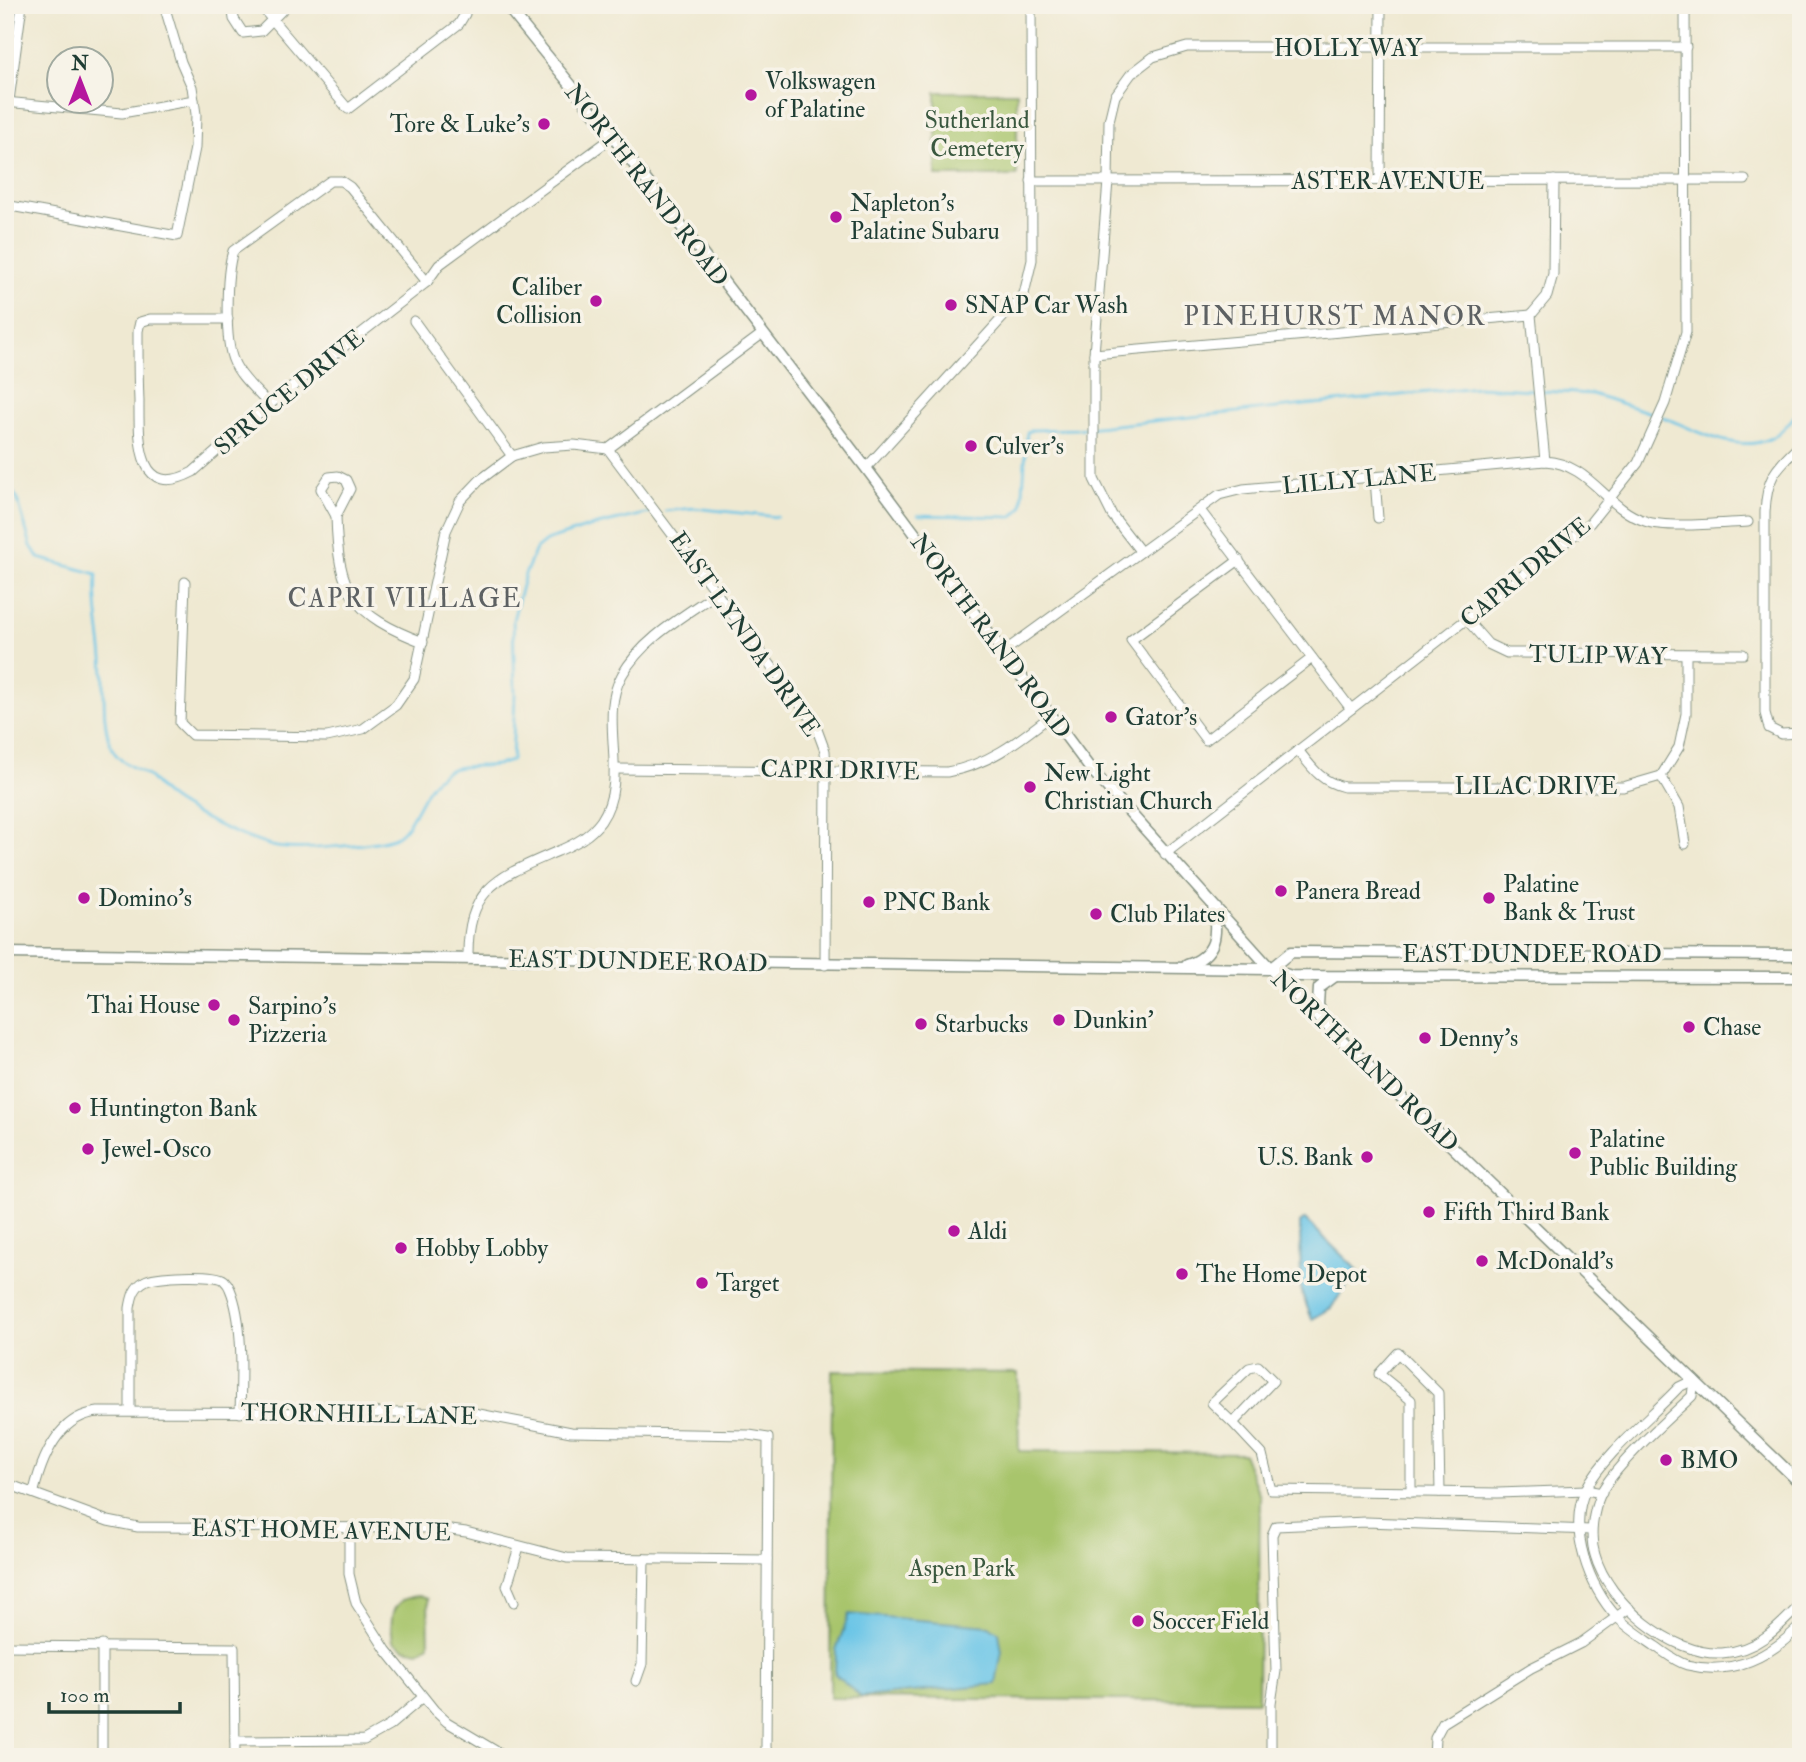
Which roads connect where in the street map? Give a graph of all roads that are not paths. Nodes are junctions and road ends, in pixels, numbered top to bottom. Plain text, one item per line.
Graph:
1 (22, 5) edge
2 (164, 5) edge
3 (232, 5) edge
4 (260, 5) edge
5 (287, 5) edge
6 (464, 5) edge
7 (506, 5) edge
8 (1031, 5) edge
9 (1381, 5) edge
10 (1685, 5) edge
11 (273, 20) junction
12 (1686, 47) junction
13 (1381, 48) junction
14 (194, 100) junction
15 (7, 103) edge
16 (5, 130) edge
17 (613, 137) junction
18 (1554, 180) junction
19 (1687, 180) junction
20 (1745, 180) dead end
21 (1031, 181) junction
22 (1108, 181) junction
23 (1380, 181) junction
24 (5, 205) edge
25 (426, 282) junction
26 (1531, 315) junction
27 (1801, 318) edge
28 (228, 319) junction
29 (414, 321) dead end
30 (762, 334) junction
31 (1801, 344) edge
32 (1094, 354) junction
33 (269, 405) junction
34 (1801, 444) edge
35 (608, 449) junction
36 (512, 456) junction
37 (1545, 461) junction
38 (866, 468) junction
39 (1375, 479) junction
40 (1610, 500) junction
41 (1200, 510) junction
42 (336, 516) dead end
43 (1378, 518) dead end
44 (1748, 522) dead end
45 (1140, 551) junction
46 (1239, 560) junction
47 (185, 582) dead end
48 (718, 592) junction
49 (1466, 620) junction
50 (423, 642) junction
51 (1002, 653) junction
52 (1743, 654) dead end
53 (1686, 656) junction
54 (1312, 658) junction
55 (1351, 709) junction
56 (1049, 717) junction
57 (1801, 733) edge
58 (1298, 750) junction
59 (615, 769) junction
60 (826, 769) junction
61 (1661, 776) junction
62 (1685, 844) dead end
63 (1165, 854) junction
64 (1213, 906) junction
65 (5, 953) edge
66 (1801, 955) edge
67 (468, 958) junction
68 (825, 965) junction
69 (1175, 968) junction
70 (1270, 969) junction
71 (1336, 976) junction
72 (1801, 977) edge
73 (1326, 1024) junction
74 (1695, 1380) junction
75 (130, 1411) junction
76 (240, 1413) junction
77 (1233, 1423) junction
78 (5, 1483) edge
79 (1801, 1484) edge
80 (1586, 1490) junction
81 (34, 1491) junction
82 (1411, 1492) junction
83 (1440, 1492) junction
84 (1602, 1493) junction
85 (349, 1528) junction
86 (1579, 1530) junction
87 (1591, 1530) junction
88 (519, 1547) junction
89 (644, 1559) junction
90 (767, 1560) junction
91 (514, 1602) dead end
92 (1801, 1604) edge
93 (1629, 1608) junction
94 (1616, 1616) junction
95 (1801, 1625) edge
96 (1770, 1636) junction
97 (102, 1645) junction
98 (5, 1646) edge
99 (1779, 1646) junction
100 (636, 1681) dead end
101 (422, 1698) junction
102 (235, 1741) junction
103 (769, 1756) edge
104 (102, 1757) edge
105 (235, 1757) edge
106 (506, 1757) edge
107 (1271, 1757) edge
108 (1434, 1757) edge

1 - 15 street
2 - 14 street
3 - 11 street
4 - 11 street
5 - 11 street
6 - 11 street
7 - 17 main road, NORTH RAND ROAD
8 - 21 street
9 - 13 street
10 - 12 street, CAPRI DRIVE
12 - 13 street, HOLLY WAY
12 - 19 street, CAPRI DRIVE
13 - 22 street, HOLLY WAY
13 - 23 street
14 - 15 street
14 - 24 street
15 - 16 street
17 - 25 street, SPRUCE DRIVE
17 - 30 main road, NORTH RAND ROAD
18 - 19 street, ASTER AVENUE
18 - 23 street, ASTER AVENUE
18 - 26 street
19 - 20 street, ASTER AVENUE
19 - 40 street, CAPRI DRIVE
21 - 22 street, ASTER AVENUE
21 - 38 street
22 - 23 street, ASTER AVENUE
22 - 32 street, HOLLY WAY
25 - 28 street
25 - 33 street, SPRUCE DRIVE
26 - 32 street
26 - 37 street
27 - 31 street
28 - 33 street
28 - 33 street, SPRUCE DRIVE
29 - 36 street
30 - 35 street
30 - 38 main road, NORTH RAND ROAD
32 - 45 street, HOLLY WAY
34 - 57 street
35 - 36 street
35 - 48 street, EAST LYNDA DRIVE
36 - 50 street
37 - 39 street, LILLY LANE
37 - 40 street, LILLY LANE
38 - 51 main road, NORTH RAND ROAD
39 - 41 street, LILLY LANE
39 - 43 street
40 - 44 street, LILLY LANE
40 - 49 street, CAPRI DRIVE
41 - 45 street, LILLY LANE
41 - 46 street
42 - 50 street
45 - 51 street, LILLY LANE
46 - 54 street
46 - 54 street
47 - 50 street
48 - 59 street
48 - 60 street, EAST LYNDA DRIVE
49 - 53 street, TULIP WAY
49 - 55 street, CAPRI DRIVE
51 - 56 main road, NORTH RAND ROAD
52 - 53 street, TULIP WAY
53 - 61 street
54 - 55 street
55 - 58 street, CAPRI DRIVE
56 - 60 street, CAPRI DRIVE
56 - 63 main road, NORTH RAND ROAD
58 - 61 street, LILAC DRIVE
58 - 63 street, CAPRI DRIVE
59 - 60 street, CAPRI DRIVE
59 - 67 street
60 - 68 street, EAST LYNDA DRIVE
61 - 62 street
63 - 64 main road, NORTH RAND ROAD
64 - 69 main road
64 - 70 main road, NORTH RAND ROAD
65 - 67 main road, EAST DUNDEE ROAD
66 - 70 main road, EAST DUNDEE ROAD
67 - 68 main road, EAST DUNDEE ROAD
68 - 69 main road, EAST DUNDEE ROAD
69 - 70 main road, EAST DUNDEE ROAD
70 - 71 main road, EAST DUNDEE ROAD
70 - 73 main road, NORTH RAND ROAD
71 - 72 main road, EAST DUNDEE ROAD
71 - 73 main road
73 - 74 main road, NORTH RAND ROAD
74 - 79 main road, NORTH RAND ROAD
74 - 80 street
74 - 84 street
75 - 76 street, THORNHILL LANE
75 - 76 street
75 - 81 street, THORNHILL LANE
76 - 90 street, THORNHILL LANE
77 - 77 street
77 - 82 street
78 - 81 street, EAST HOME AVENUE
80 - 83 street
80 - 84 street
80 - 86 street
81 - 85 street, EAST HOME AVENUE
82 - 83 street
82 - 83 street
84 - 87 street
85 - 88 street, EAST HOME AVENUE
85 - 101 street
86 - 87 street
86 - 94 street
86 - 107 street
87 - 93 street
88 - 89 street, EAST HOME AVENUE
88 - 91 street
89 - 90 street, EAST HOME AVENUE
89 - 100 street
90 - 103 street
92 - 96 street
93 - 94 street
93 - 96 street
94 - 99 street
94 - 108 street
95 - 99 street
96 - 99 street
97 - 98 street
97 - 102 street
97 - 104 street
101 - 102 street
101 - 106 street
102 - 105 street

